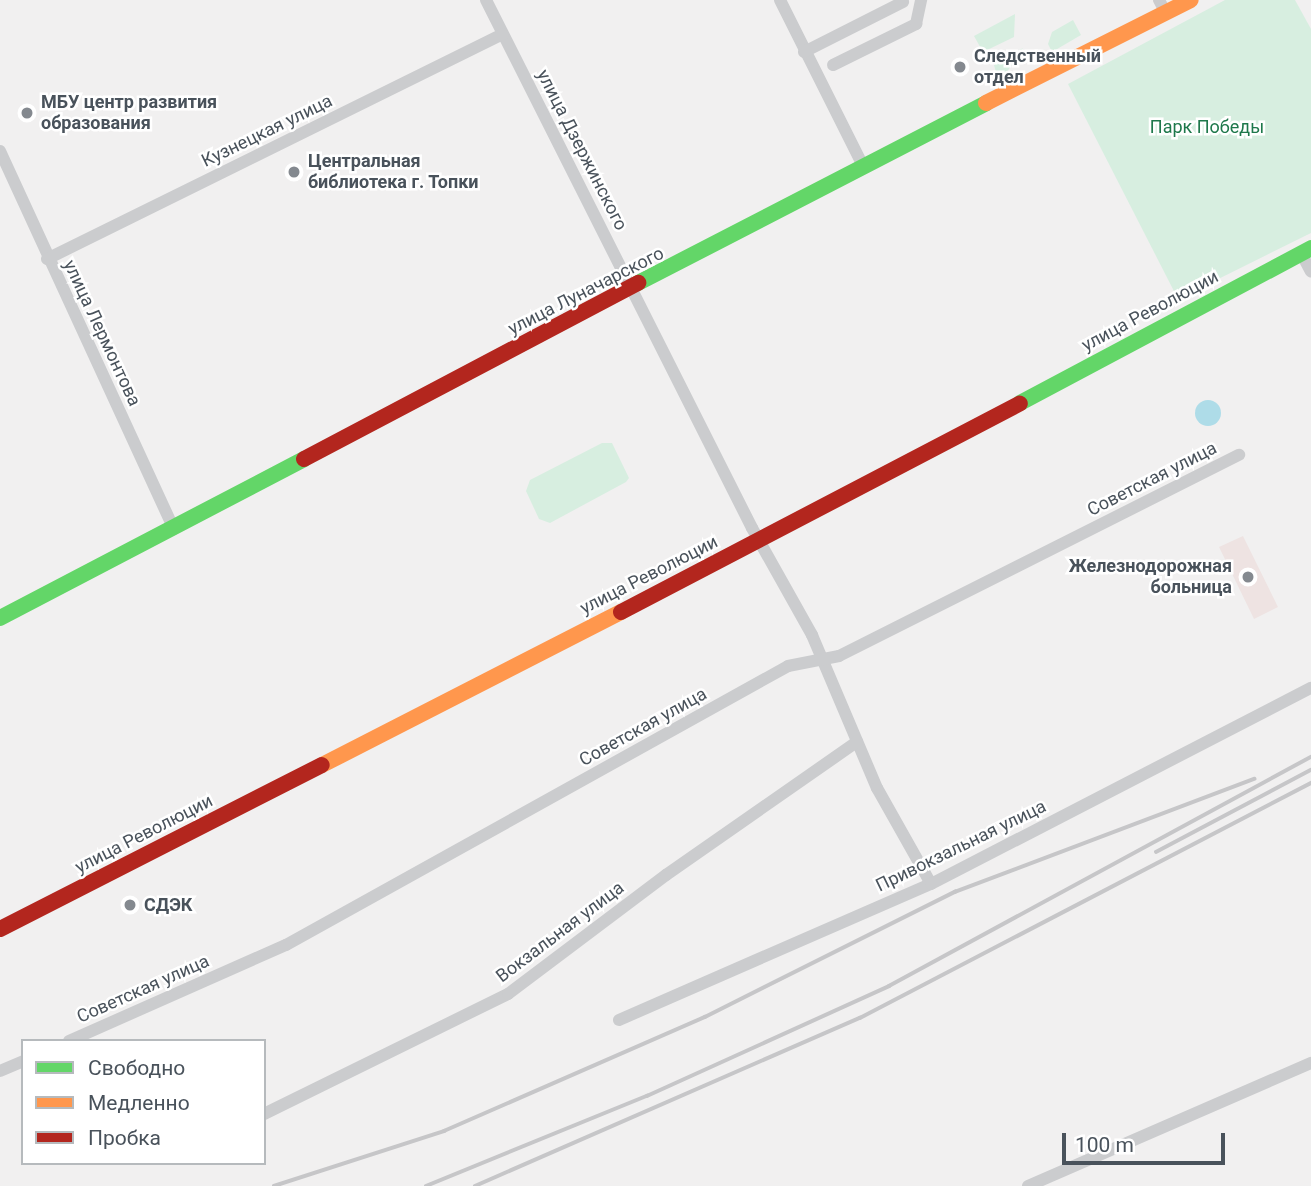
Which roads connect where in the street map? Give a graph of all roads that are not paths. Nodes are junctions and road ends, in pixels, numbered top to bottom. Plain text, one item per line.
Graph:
1 (486, 0) edge
2 (780, 0) edge
3 (922, 0) edge
4 (1191, 0) edge
5 (903, 2) dead end
6 (1163, 7) edge
7 (503, 34) junction
8 (804, 52) junction
9 (833, 65) dead end
10 (0, 151) edge
11 (863, 166) junction
12 (1306, 251) edge
13 (47, 259) junction
14 (1311, 272) edge
15 (633, 289) junction
16 (1239, 455) dead end
17 (174, 529) junction
18 (760, 541) junction
19 (0, 618) edge
20 (822, 659) junction
21 (1311, 688) edge
22 (856, 742) junction
23 (930, 884) junction
24 (0, 929) edge
25 (619, 1020) dead end
26 (74, 1039) edge
27 (21, 1062) edge
28 (1311, 1063) edge
29 (0, 1071) edge
30 (266, 1113) edge
31 (1028, 1186) edge

1 - 7 street, улица Дзержинского
2 - 8 street
3 - 9 street
4 - 6 street, улица Луначарского
5 - 8 street
6 - 11 street, улица Луначарского
7 - 13 street, Кузнецкая улица
7 - 15 street, улица Дзержинского
8 - 11 street
10 - 13 street, улица Лермонтова
11 - 15 street, улица Луначарского
12 - 14 street
12 - 18 street, улица Революции
13 - 17 street, улица Лермонтова
15 - 17 street, улица Луначарского
15 - 18 street, улица Дзержинского
16 - 20 street, Советская улица
17 - 19 street, улица Луначарского
18 - 20 street, улица Дзержинского
18 - 24 street, улица Революции
20 - 22 street, улица Дзержинского
20 - 26 street, Советская улица
21 - 23 street, Привокзальная улица
22 - 23 street, улица Дзержинского
22 - 30 street, Вокзальная улица
23 - 25 street, Привокзальная улица
27 - 29 street
28 - 31 street

